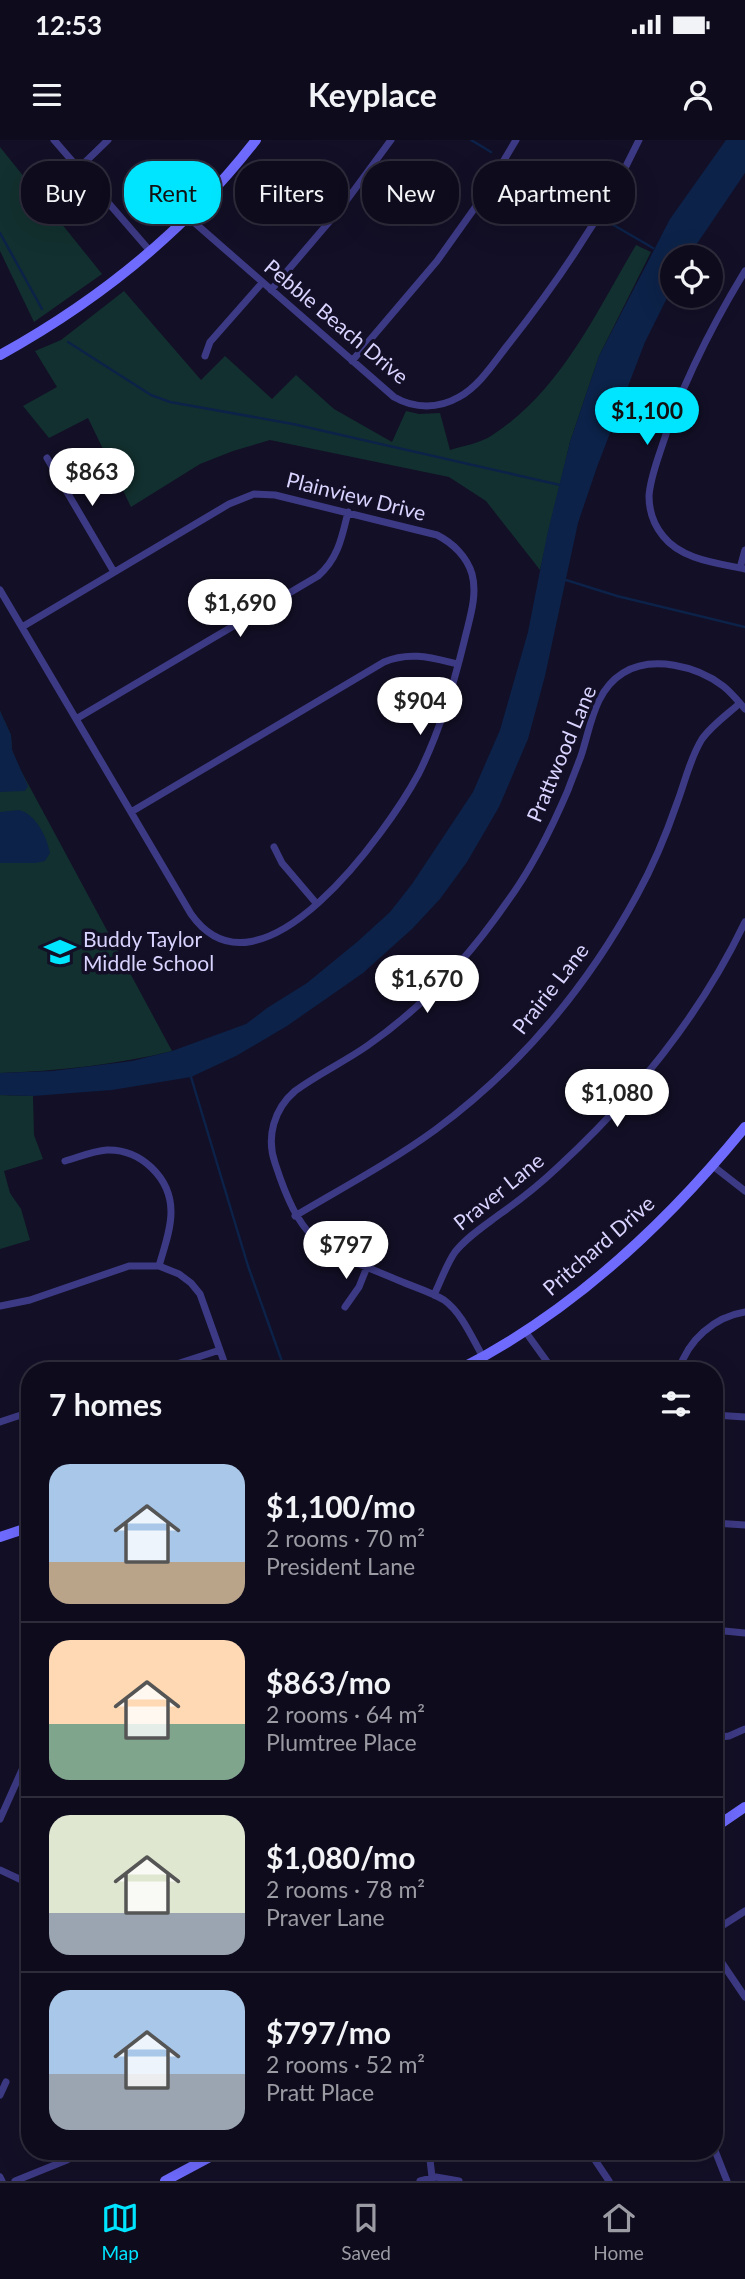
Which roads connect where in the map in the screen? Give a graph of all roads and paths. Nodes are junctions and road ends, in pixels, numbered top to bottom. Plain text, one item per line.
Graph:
1 (54, 140) edge
2 (108, 140) edge
3 (256, 140) edge
4 (391, 140) edge
5 (516, 140) edge
6 (639, 140) edge
7 (73, 161) edge
8 (86, 161) edge
9 (221, 182) edge
10 (110, 204) edge
11 (180, 224) edge
12 (196, 224) edge
13 (150, 251) junction
14 (745, 271) edge
15 (262, 283) junction
16 (271, 290) junction
17 (1, 353) edge
18 (205, 356) dead end
19 (352, 361) junction
20 (47, 458) dead end
21 (348, 512) junction
22 (745, 550) edge
23 (743, 569) edge
24 (114, 572) junction
25 (0, 590) edge
26 (22, 627) junction
27 (458, 664) junction
28 (743, 706) edge
29 (76, 719) junction
30 (131, 812) junction
31 (274, 847) dead end
32 (316, 903) junction
33 (745, 922) edge
34 (745, 1127) edge
35 (65, 1161) dead end
36 (713, 1166) junction
37 (745, 1191) edge
38 (295, 1216) junction
39 (159, 1266) junction
40 (367, 1267) junction
41 (434, 1296) junction
42 (0, 1306) edge
43 (345, 1307) dead end
44 (745, 1312) edge
45 (525, 1331) junction
46 (220, 1350) junction
47 (483, 1357) junction
48 (183, 1362) edge
49 (224, 1362) edge
50 (473, 1362) edge
51 (547, 1362) edge
52 (683, 1362) edge
53 (21, 1415) edge
54 (723, 1416) edge
55 (745, 1417) edge
56 (0, 1422) edge
57 (723, 1523) edge
58 (745, 1525) edge
59 (21, 1530) edge
60 (0, 1537) edge
61 (723, 1631) edge
62 (745, 1633) edge
63 (745, 1729) edge
64 (723, 1737) edge
65 (21, 1772) edge
66 (745, 1807) edge
67 (0, 1819) edge
68 (723, 1822) edge
69 (0, 1870) edge
70 (21, 1880) edge
71 (745, 1911) edge
72 (723, 1925) edge
73 (723, 1964) edge
74 (745, 1997) edge
75 (6, 2082) dead end
76 (0, 2095) edge
77 (67, 2160) edge
78 (204, 2160) edge
79 (430, 2160) edge
80 (595, 2160) edge
81 (719, 2160) edge
82 (432, 2177) junction
83 (15, 2181) edge
84 (165, 2181) edge
85 (419, 2181) edge
86 (459, 2181) edge
87 (609, 2181) edge
88 (727, 2181) edge

1 - 7 street
2 - 8 street
3 - 9 street
4 - 16 street
5 - 19 street
6 - 19 street, Pebble Beach Drive
10 - 13 street
11 - 13 street
12 - 15 street, Pebble Beach Drive
13 - 17 street
14 - 23 street
15 - 16 street, Pebble Beach Drive
15 - 18 street
16 - 19 street, Pebble Beach Drive
20 - 24 street
21 - 24 street, Plainview Drive
21 - 27 street, Plainview Drive
21 - 29 street
22 - 23 street
24 - 26 street, Plainview Drive
25 - 26 street, Plainview Drive
26 - 29 street, Plainview Drive
27 - 30 street
27 - 32 street, Plainview Drive
28 - 38 street, Prairie Lane
28 - 38 street, Prattwood Lane
29 - 30 street, Plainview Drive
30 - 32 street, Plainview Drive
31 - 32 street
33 - 41 street, Praver Lane
34 - 36 street, Pritchard Drive
35 - 39 street
36 - 37 street
36 - 45 street, Pritchard Drive
38 - 40 street, Prattwood Lane
39 - 42 street
39 - 46 street
40 - 41 street, Prattwood Lane
40 - 43 street
41 - 47 street, Prattwood Lane
44 - 52 street
45 - 47 street, Pritchard Drive
45 - 51 street
46 - 48 street
46 - 49 street
47 - 50 street, Pritchard Drive
53 - 56 street
54 - 55 street
57 - 58 street
59 - 60 street
61 - 62 street
63 - 64 street
65 - 67 street
66 - 68 street
69 - 70 street
71 - 72 street
73 - 74 street
75 - 76 street
77 - 83 street
78 - 84 street
79 - 82 street
80 - 87 street
81 - 88 street
82 - 85 street
82 - 86 street

